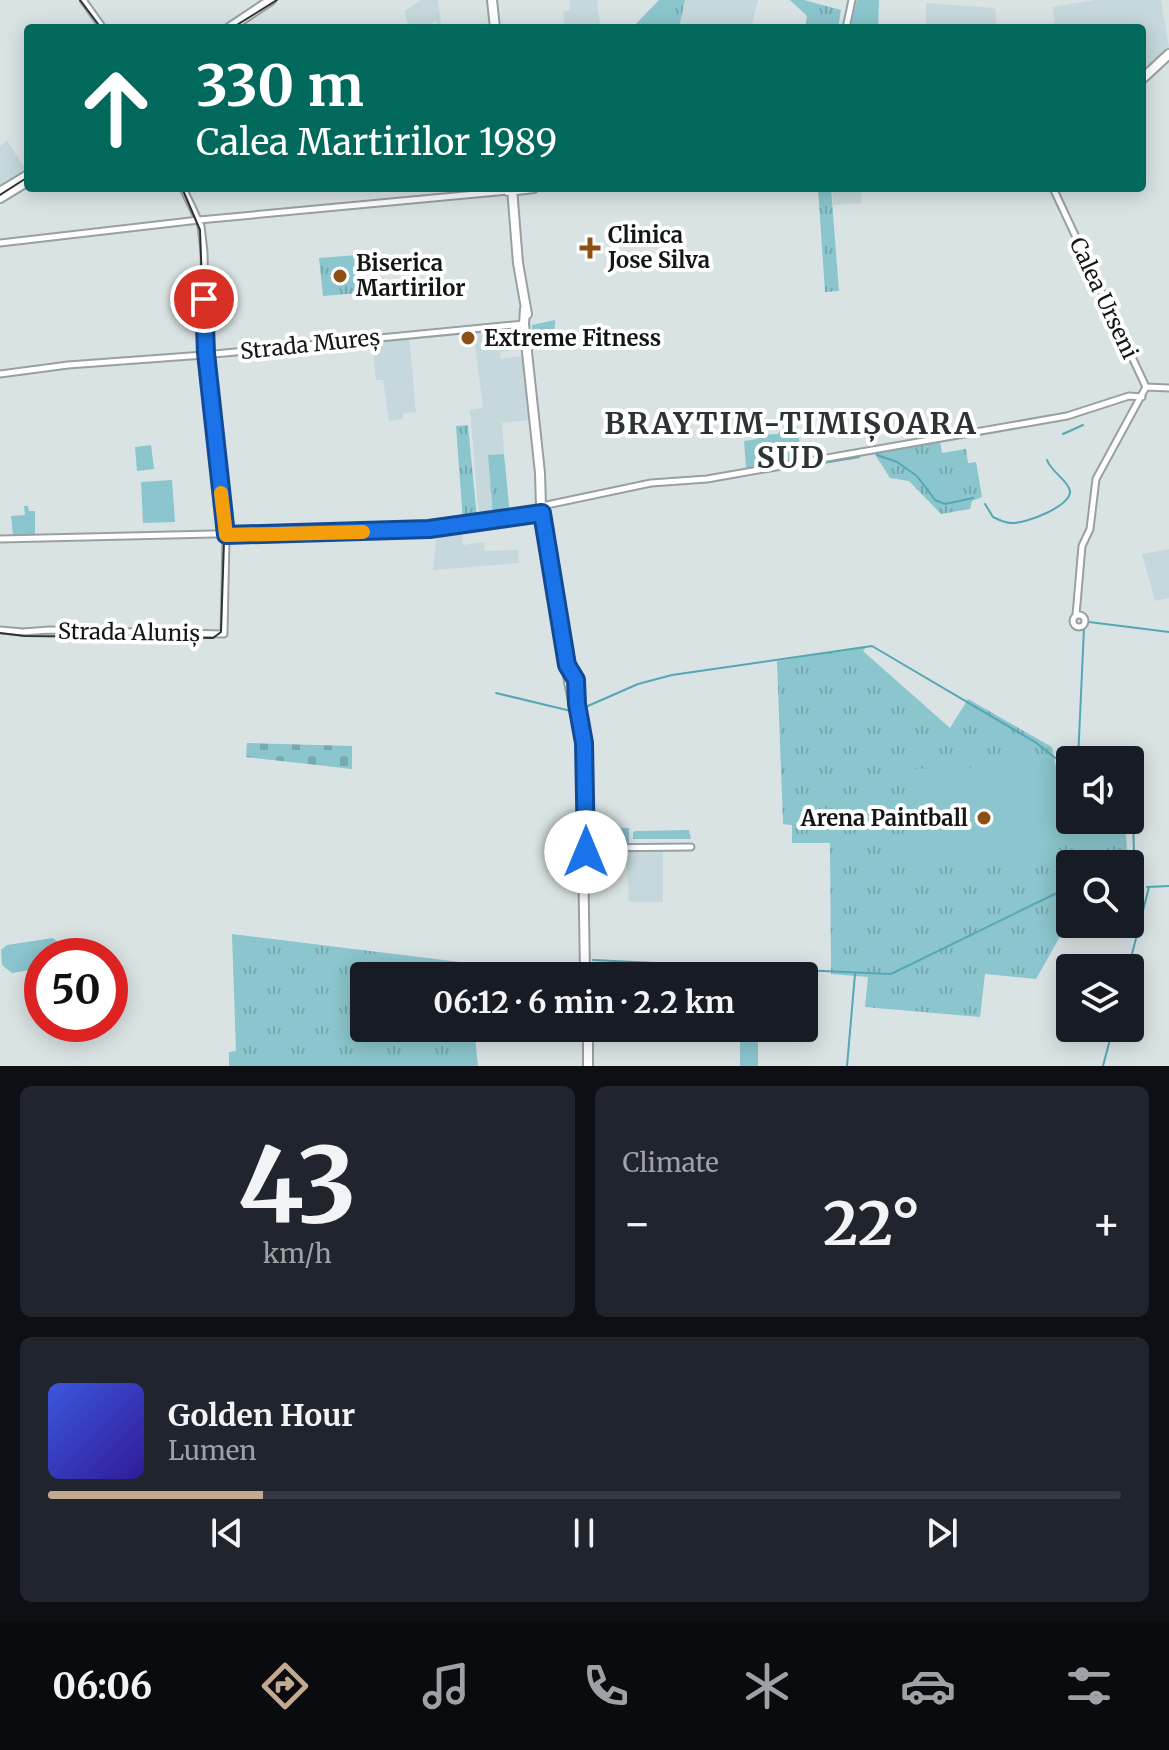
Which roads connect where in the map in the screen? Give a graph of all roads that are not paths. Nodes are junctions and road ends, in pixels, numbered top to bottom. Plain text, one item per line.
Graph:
1 (83, 0) edge
2 (271, 0) edge
3 (492, 0) edge
4 (852, 0) edge
5 (100, 24) edge
6 (235, 24) edge
7 (495, 24) edge
8 (847, 24) edge
9 (1168, 52) edge
10 (1146, 75) edge
11 (24, 177) edge
12 (24, 183) edge
13 (0, 192) edge
14 (185, 192) edge
15 (493, 192) edge
16 (509, 192) edge
17 (1055, 192) edge
18 (0, 198) edge
19 (199, 220) junction
20 (0, 243) edge
21 (525, 309) junction
22 (524, 324) junction
23 (527, 336) junction
24 (206, 355) junction
25 (0, 374) edge
26 (1146, 387) junction
27 (1169, 388) edge
28 (1140, 399) junction
29 (541, 510) junction
30 (226, 535) junction
31 (0, 539) edge
32 (1076, 615) dead end
33 (0, 630) edge
34 (585, 847) junction
35 (691, 847) dead end
36 (586, 962) edge
37 (587, 1042) edge
38 (587, 1066) edge

1 - 5 street
2 - 6 main road
3 - 7 main road
4 - 8 street
9 - 10 main road
11 - 13 main road
12 - 18 main road
14 - 19 street
15 - 19 street
16 - 21 main road
17 - 26 street, Calea Urseni
19 - 20 street
19 - 24 street
21 - 22 main road
21 - 23 main road
22 - 23 main road
22 - 24 street, Strada Mureș
23 - 29 main road
24 - 25 street, Strada Mureș
24 - 30 street
26 - 27 street, Calea Urseni
26 - 28 street
28 - 29 street
28 - 32 street
29 - 30 street
29 - 34 main road
30 - 31 street
30 - 33 street, Strada Aluniș
34 - 35 street
34 - 36 main road
37 - 38 main road

